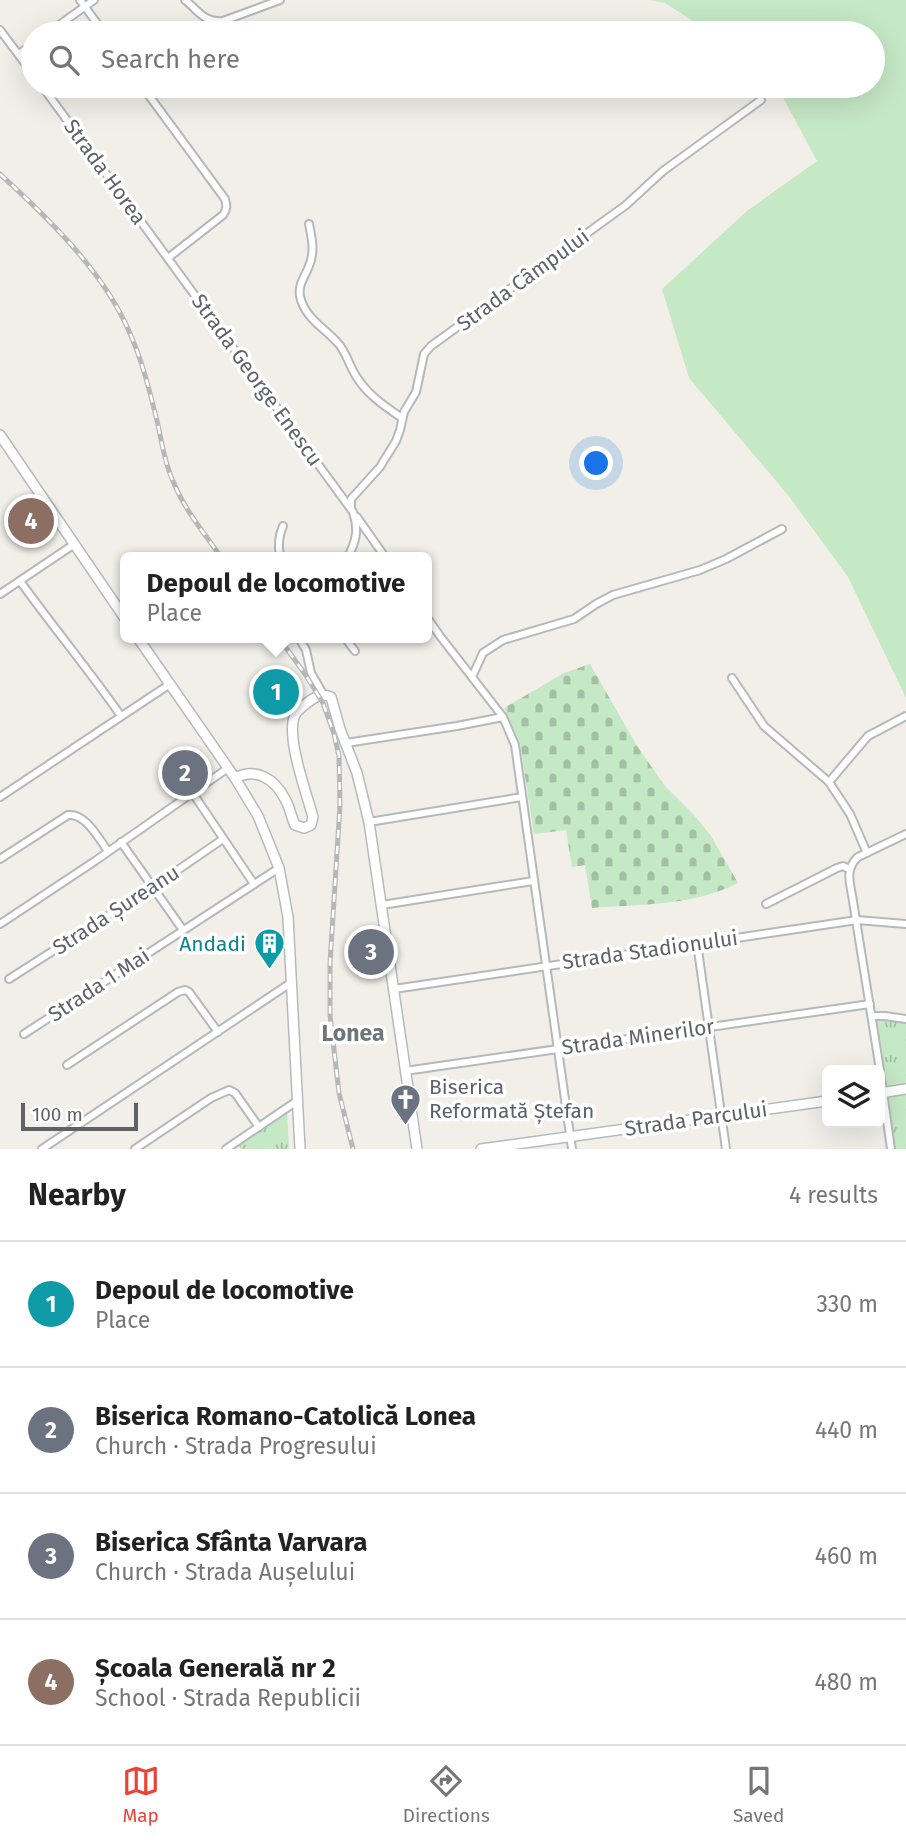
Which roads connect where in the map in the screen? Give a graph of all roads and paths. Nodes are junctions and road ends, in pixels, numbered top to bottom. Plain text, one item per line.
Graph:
1 (80, 0) edge
2 (94, 0) edge
3 (186, 0) edge
4 (279, 0) edge
5 (85, 7) junction
6 (65, 21) edge
7 (95, 21) edge
8 (210, 21) edge
9 (223, 21) edge
10 (0, 30) edge
11 (19, 54) joint
12 (21, 57) edge
13 (51, 98) edge
14 (151, 98) edge
15 (761, 100) dead end
16 (309, 224) dead end
17 (168, 258) junction
18 (402, 418) junction
19 (0, 435) edge
20 (350, 508) junction
21 (283, 526) dead end
22 (782, 529) dead end
23 (73, 545) junction
24 (279, 552) edge
25 (351, 552) edge
26 (381, 552) edge
27 (20, 581) junction
28 (0, 594) edge
29 (120, 613) edge
30 (432, 624) edge
31 (141, 643) edge
32 (302, 643) edge
33 (349, 643) edge
34 (355, 651) dead end
35 (471, 677) junction
36 (732, 678) dead end
37 (170, 684) junction
38 (323, 694) junction
39 (121, 716) junction
40 (906, 716) edge
41 (503, 717) junction
42 (346, 743) junction
43 (228, 768) junction
44 (235, 778) junction
45 (829, 782) junction
46 (192, 792) junction
47 (0, 797) edge
48 (522, 797) junction
49 (369, 822) junction
50 (906, 834) edge
51 (223, 839) junction
52 (121, 842) junction
53 (108, 851) junction
54 (867, 853) junction
55 (0, 859) edge
56 (279, 868) junction
57 (849, 869) junction
58 (533, 881) junction
59 (254, 884) junction
60 (153, 887) junction
61 (766, 904) dead end
62 (382, 905) junction
63 (857, 920) junction
64 (0, 924) edge
65 (906, 924) edge
66 (183, 930) junction
67 (697, 943) junction
68 (546, 965) junction
69 (9, 979) dead end
70 (292, 982) junction
71 (394, 989) junction
72 (870, 1004) junction
73 (872, 1016) junction
74 (906, 1019) edge
75 (709, 1027) junction
76 (218, 1032) junction
77 (24, 1034) dead end
78 (559, 1049) junction
79 (67, 1065) dead end
80 (879, 1065) edge
81 (405, 1071) junction
82 (906, 1089) edge
83 (885, 1092) edge
84 (297, 1101) junction
85 (822, 1102) edge
86 (885, 1115) edge
87 (721, 1116) junction
88 (259, 1126) junction
89 (570, 1137) junction
90 (42, 1149) edge
91 (135, 1149) edge
92 (226, 1149) edge
93 (300, 1149) edge
94 (417, 1149) edge
95 (481, 1149) edge
96 (572, 1149) edge
97 (726, 1149) edge
98 (891, 1149) edge

1 - 5 street
2 - 5 street
3 - 8 street
4 - 9 street
5 - 6 street
5 - 7 street
10 - 11 street
11 - 12 street
13 - 17 street, Strada Horea
14 - 17 street
15 - 18 street, Strada Câmpului
16 - 18 street
17 - 20 street, Strada George Enescu
18 - 20 street, Strada Câmpului
19 - 23 main road
20 - 25 street
20 - 26 street, Strada George Enescu
21 - 24 street
22 - 35 street
23 - 27 street
23 - 29 main road
27 - 28 street
27 - 39 street
30 - 35 street
31 - 37 main road
32 - 38 street
33 - 34 street
35 - 41 street
36 - 45 street
37 - 39 street
37 - 43 main road
38 - 42 main road
38 - 44 main road
39 - 47 street
40 - 45 street
41 - 42 street
41 - 48 street
42 - 49 main road
43 - 44 main road
43 - 46 street
44 - 56 main road
45 - 54 street
46 - 51 street
46 - 52 street
48 - 49 street
48 - 58 street
49 - 62 main road
50 - 54 street
51 - 59 street
51 - 60 street, Strada Șureanu
52 - 53 street
52 - 60 street
53 - 55 street
53 - 64 street
54 - 57 street
56 - 59 street, Strada 1 Mai
56 - 70 main road
57 - 61 street
57 - 63 street
58 - 62 street
58 - 68 street
59 - 66 street, Strada 1 Mai
60 - 66 street
60 - 69 street, Strada Șureanu
62 - 71 main road
63 - 65 street, Strada Stadionului
63 - 67 street, Strada Stadionului
63 - 72 street
66 - 77 street, Strada 1 Mai
67 - 68 street, Strada Stadionului
67 - 75 street
68 - 71 street, Strada Stadionului
68 - 78 street
70 - 76 street
70 - 84 main road
71 - 81 main road
72 - 73 street
72 - 75 street, Strada Minerilor
73 - 74 street
73 - 80 street
75 - 78 street, Strada Minerilor
75 - 87 street
76 - 79 street
76 - 90 street
78 - 81 street, Strada Minerilor
78 - 89 street
81 - 94 main road
82 - 83 main road
84 - 88 street
84 - 93 main road
85 - 87 main road, Strada Parcului
86 - 98 street
87 - 89 main road, Strada Parcului
87 - 97 street
88 - 91 street
88 - 92 street
89 - 95 main road, Strada Parcului
89 - 96 street

